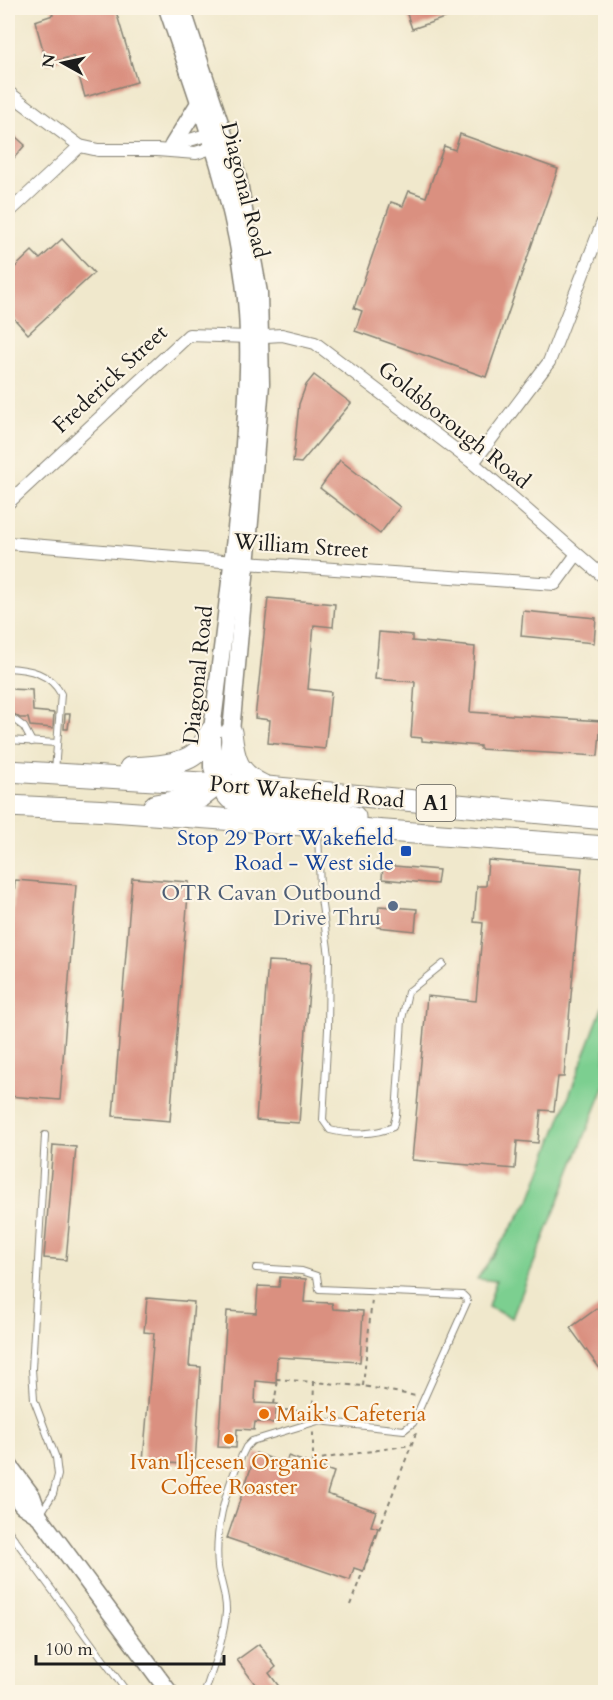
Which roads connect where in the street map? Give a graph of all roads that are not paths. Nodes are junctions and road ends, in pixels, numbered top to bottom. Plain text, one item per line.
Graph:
1 (166, 8) edge
2 (182, 8) edge
3 (8, 92) edge
4 (199, 103) junction
5 (218, 139) junction
6 (80, 146) junction
7 (165, 147) junction
8 (8, 213) edge
9 (606, 214) edge
10 (255, 336) junction
11 (473, 463) junction
12 (8, 503) edge
13 (8, 543) edge
14 (577, 554) junction
15 (239, 563) junction
16 (606, 579) edge
17 (8, 668) edge
18 (8, 716) edge
19 (222, 731) junction
20 (8, 740) edge
21 (32, 742) junction
22 (57, 743) junction
23 (8, 771) edge
24 (55, 774) junction
25 (218, 784) junction
26 (267, 787) junction
27 (8, 806) edge
28 (111, 811) junction
29 (606, 819) edge
30 (318, 825) junction
31 (429, 833) junction
32 (606, 847) edge
33 (443, 964) dead end
34 (45, 1135) dead end
35 (256, 1268) dead end
36 (8, 1464) edge
37 (8, 1488) edge
38 (39, 1516) junction
39 (8, 1530) edge
40 (161, 1690) edge
41 (127, 1692) edge
42 (205, 1692) edge

1 - 4 street, Diagonal Road
2 - 5 street, Diagonal Road
3 - 6 street
4 - 5 street, Diagonal Road
4 - 7 street
5 - 7 street
5 - 10 street, Diagonal Road
6 - 7 street
6 - 8 street
9 - 11 street
10 - 11 street, Goldsborough Road
10 - 12 street, Frederick Street
10 - 15 street, Diagonal Road
11 - 14 street, Goldsborough Road
13 - 15 street, William Street
14 - 15 street, William Street
14 - 16 street, Goldsborough Road
15 - 19 street, Diagonal Road
17 - 22 lane
18 - 21 lane
19 - 24 highway
19 - 25 street, Diagonal Road
19 - 26 highway
20 - 21 lane
21 - 22 lane
22 - 24 lane
23 - 24 highway, Port Wakefield Road / A1
24 - 25 highway, Port Wakefield Road / A1
25 - 26 highway, Port Wakefield Road / A1
25 - 28 highway
25 - 31 highway
26 - 29 highway, Port Wakefield Road / A1
27 - 28 highway, Port Wakefield Road / A1
28 - 30 highway, Port Wakefield Road / A1
30 - 31 highway, Port Wakefield Road / A1
30 - 33 lane
31 - 32 highway, Port Wakefield Road / A1
34 - 38 lane
35 - 42 lane
36 - 38 street
37 - 38 street
38 - 40 street
39 - 41 lane

